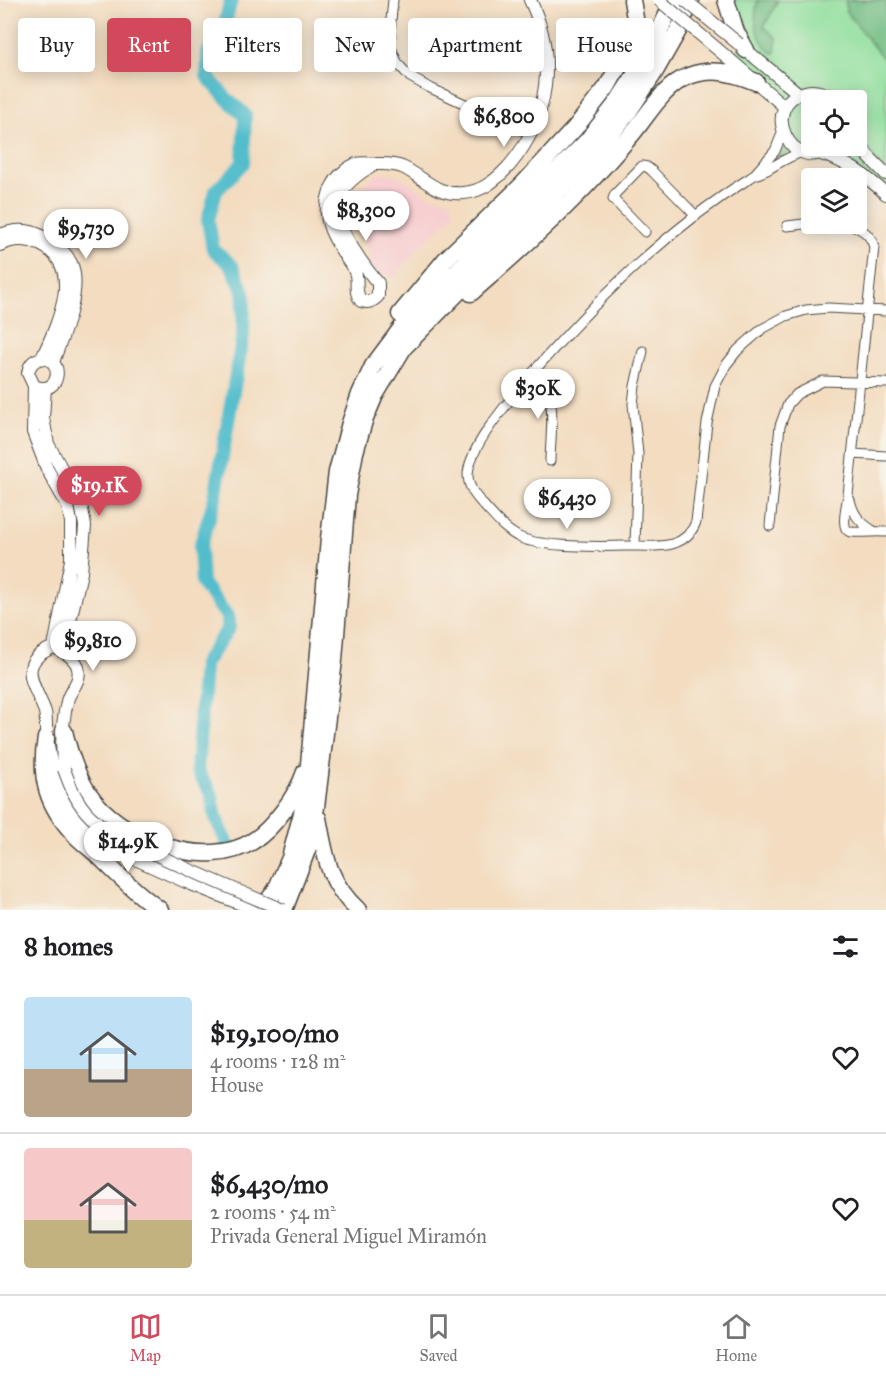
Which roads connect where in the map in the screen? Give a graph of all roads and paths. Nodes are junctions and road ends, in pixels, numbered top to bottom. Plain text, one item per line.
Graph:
1 (393, 0) edge
2 (530, 0) edge
3 (632, 0) edge
4 (659, 0) edge
5 (674, 0) edge
6 (685, 0) edge
7 (691, 0) edge
8 (726, 0) edge
9 (743, 47) junction
10 (756, 82) junction
11 (799, 94) joint
12 (785, 107) junction
13 (533, 129) junction
14 (783, 131) junction
15 (801, 151) edge
16 (801, 153) edge
17 (867, 154) edge
18 (828, 156) edge
19 (773, 161) junction
20 (375, 164) junction
21 (886, 174) edge
22 (886, 194) edge
23 (696, 216) junction
24 (801, 224) edge
25 (787, 226) dead end
26 (645, 232) dead end
27 (867, 234) edge
28 (0, 235) edge
29 (0, 245) edge
30 (868, 310) junction
31 (886, 311) edge
32 (643, 351) dead end
33 (48, 360) junction
34 (373, 366) junction
35 (531, 376) junction
36 (860, 382) junction
37 (886, 383) edge
38 (39, 387) junction
39 (355, 452) junction
40 (853, 454) junction
41 (886, 456) edge
42 (550, 461) dead end
43 (848, 495) junction
44 (770, 526) dead end
45 (875, 531) junction
46 (886, 532) edge
47 (335, 540) junction
48 (634, 545) junction
49 (54, 647) junction
50 (66, 652) junction
51 (327, 659) junction
52 (64, 731) junction
53 (46, 738) junction
54 (311, 754) junction
55 (59, 772) junction
56 (316, 807) junction
57 (160, 910) edge
58 (258, 910) edge
59 (284, 910) edge
60 (358, 910) edge

1 - 13 street
2 - 13 street
3 - 34 highway
4 - 10 street, bridge
5 - 34 highway
6 - 9 street, bridge
7 - 39 highway
8 - 9 highway
9 - 11 street
10 - 12 street
10 - 39 highway
11 - 12 street
12 - 14 street
13 - 20 street
14 - 15 street
14 - 19 street
16 - 19 street
17 - 21 street
18 - 22 street
19 - 23 street
20 - 20 street
23 - 26 street
23 - 35 street
24 - 25 street
27 - 30 street
28 - 33 street
29 - 33 street
30 - 31 street
30 - 36 street
30 - 48 street
32 - 48 street
33 - 38 street
33 - 38 street
34 - 47 highway
35 - 42 street
35 - 48 street
36 - 37 street
36 - 40 street
36 - 44 street
38 - 49 street
38 - 50 street
39 - 47 highway
40 - 41 street
40 - 43 street
43 - 45 street
43 - 45 street
45 - 46 street
47 - 51 highway
49 - 50 street
49 - 53 street
50 - 52 street
51 - 54 highway
51 - 56 highway
52 - 54 highway
52 - 55 street
53 - 55 street
53 - 57 highway
54 - 58 highway
55 - 58 street
55 - 59 street, bridge
56 - 59 highway
56 - 60 highway

